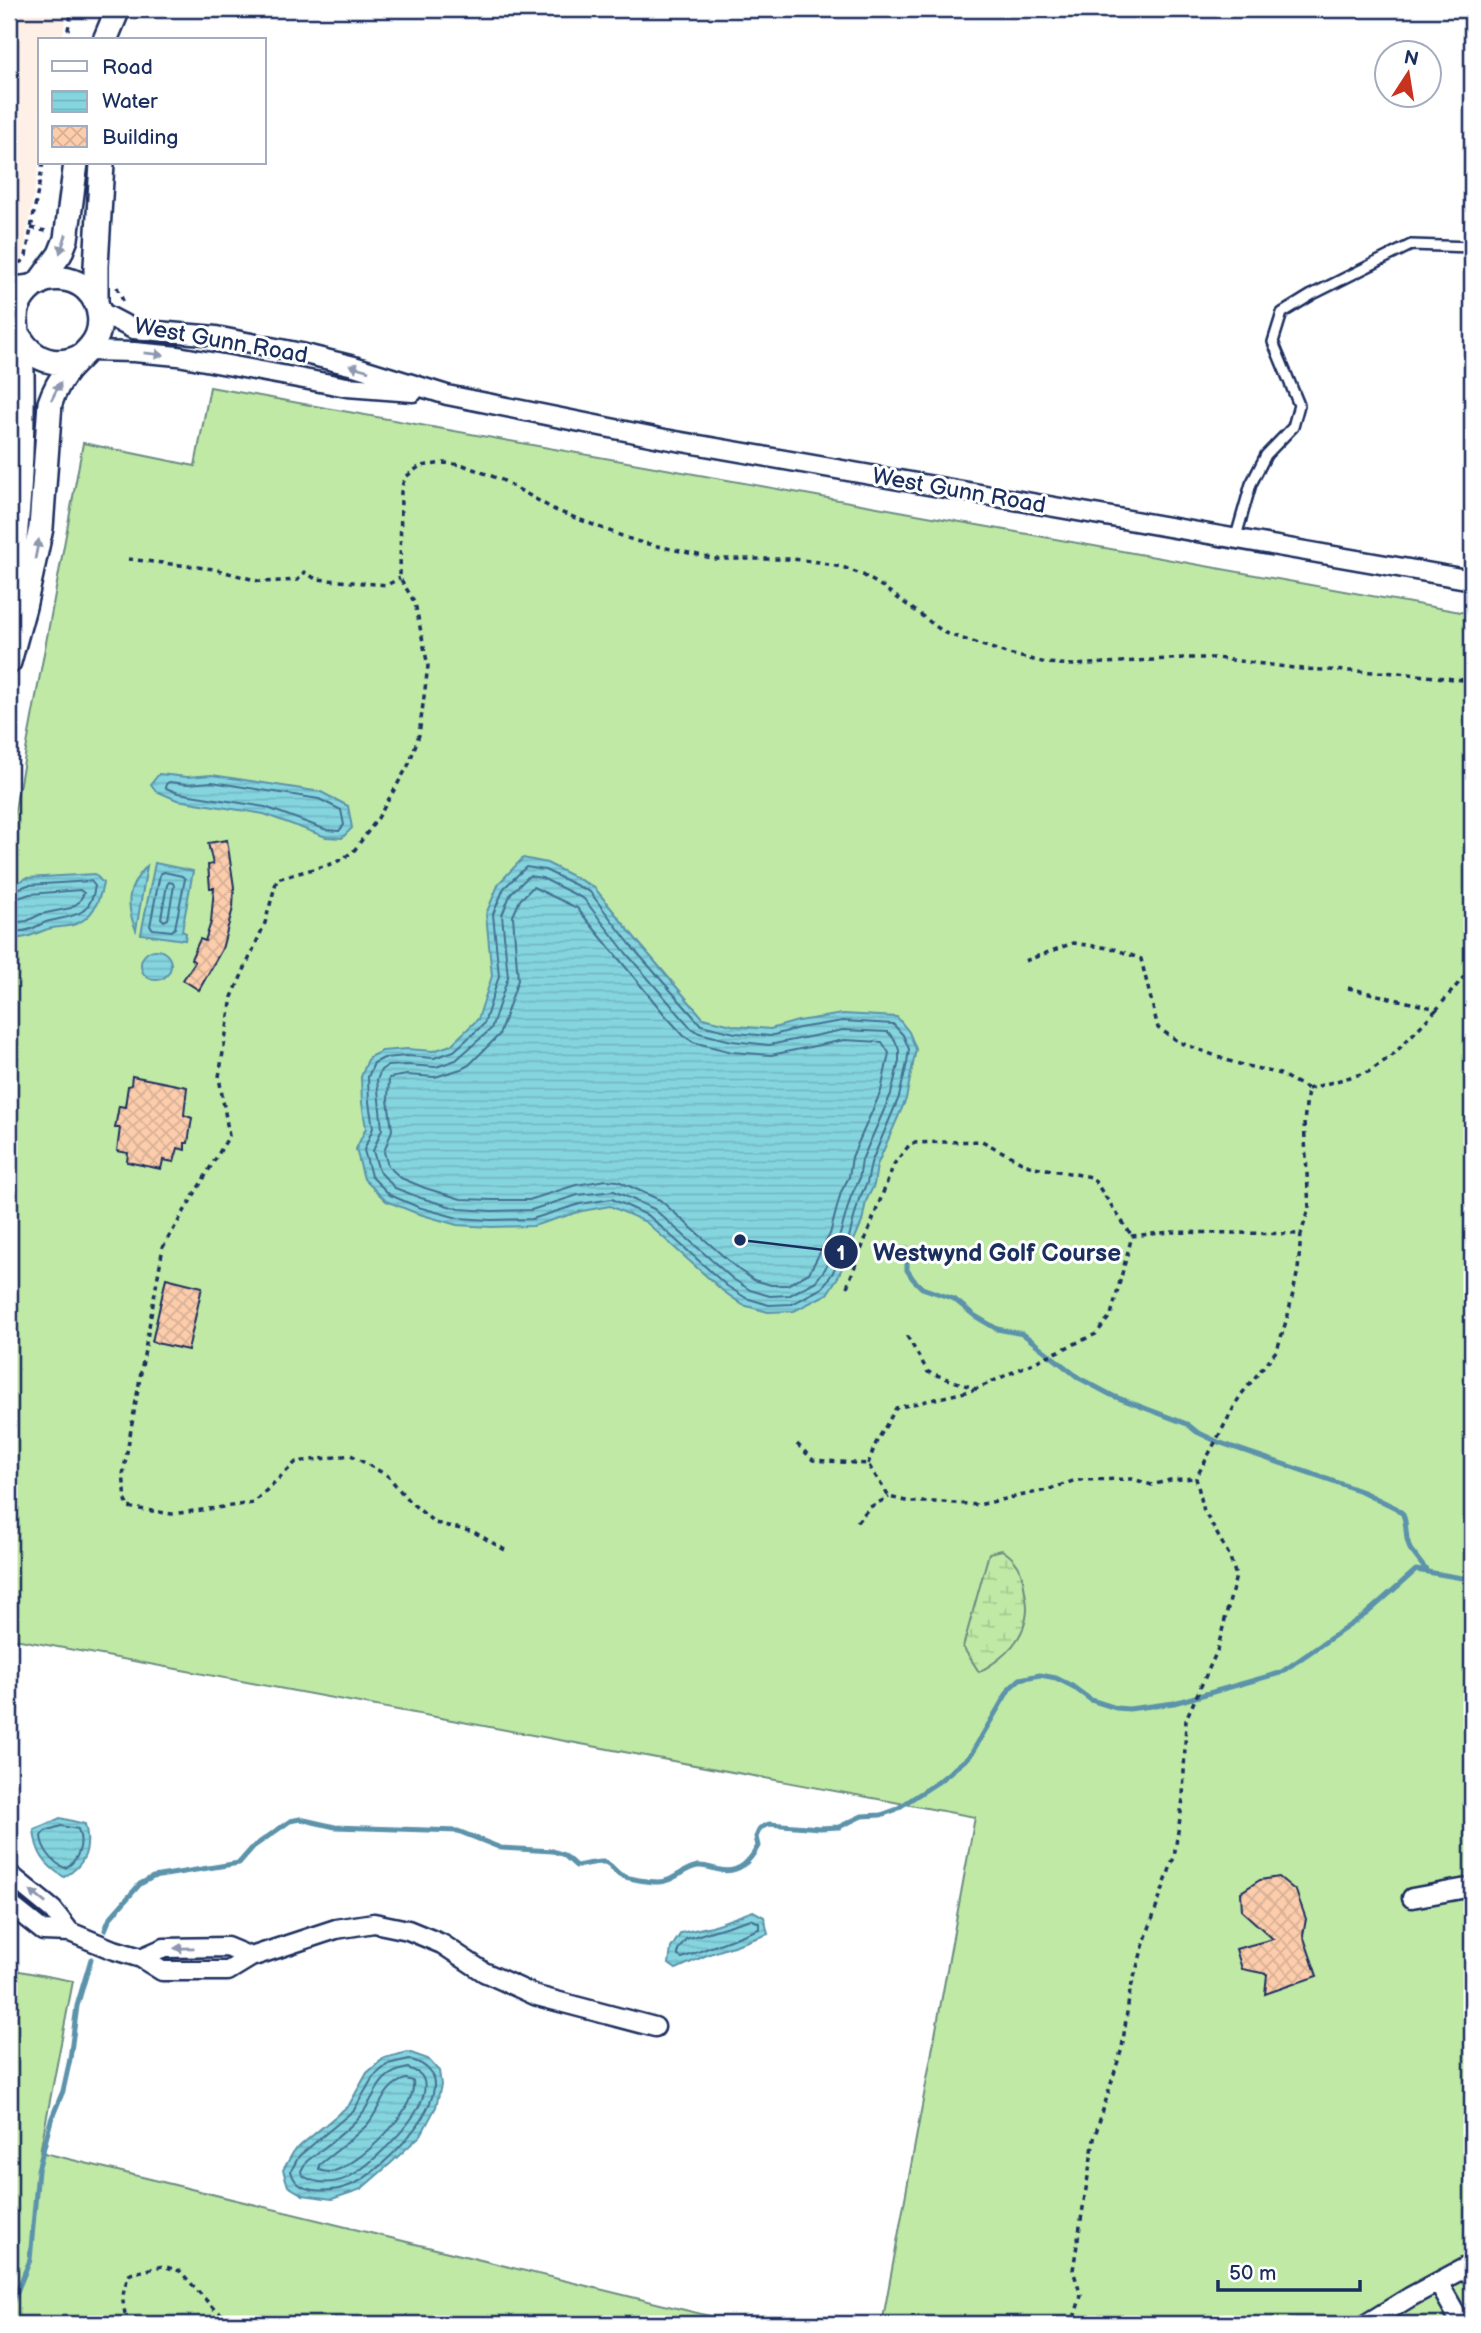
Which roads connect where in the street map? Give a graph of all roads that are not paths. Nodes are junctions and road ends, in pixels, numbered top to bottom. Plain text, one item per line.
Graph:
1 (118, 9) edge
2 (124, 9) edge
3 (106, 38) edge
4 (121, 38) edge
5 (76, 164) edge
6 (102, 164) edge
7 (1472, 247) edge
8 (37, 284) junction
9 (9, 287) edge
10 (98, 307) junction
11 (16, 334) edge
12 (84, 353) junction
13 (447, 395) junction
14 (1235, 540) junction
15 (1472, 580) edge
16 (9, 592) edge
17 (9, 663) edge
18 (9, 1874) edge
19 (1472, 1886) edge
20 (1412, 1898) dead end
21 (9, 1905) edge
22 (70, 1932) junction
23 (654, 2027) dead end
24 (1472, 2264) edge
25 (1438, 2282) junction
26 (1462, 2320) edge
27 (1366, 2324) edge

1 - 3 main road
2 - 4 main road
5 -> 8 main road
6 - 10 main road
7 - 14 lane
8 - 9 street, West Gunn Road
8 - 10 main road, West Gunn Road
8 - 11 main road
10 - 12 main road
13 -> 10 street, West Gunn Road
11 - 12 main road, West Gunn Road
11 - 16 main road
12 -> 13 street, West Gunn Road
17 -> 12 main road
13 - 14 street, West Gunn Road
14 - 15 street, West Gunn Road
22 -> 18 street
19 - 20 street
21 - 22 street
22 - 23 street
24 - 25 street
25 - 26 street
25 - 27 street

